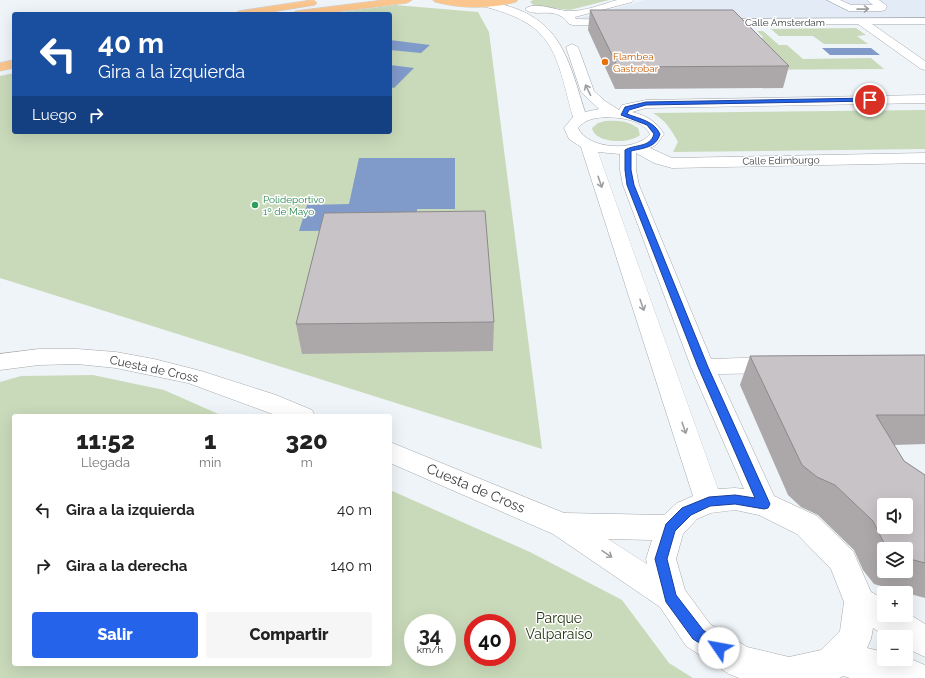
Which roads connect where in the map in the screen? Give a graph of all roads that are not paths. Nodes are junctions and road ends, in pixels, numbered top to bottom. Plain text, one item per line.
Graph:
1 (331, 0) edge
2 (407, 0) edge
3 (438, 0) edge
4 (521, 0) edge
5 (629, 0) edge
6 (832, 0) edge
7 (872, 0) edge
8 (486, 4) joint
9 (512, 5) edge
10 (530, 9) junction
11 (252, 12) edge
12 (312, 12) edge
13 (571, 18) junction
14 (925, 21) edge
15 (508, 22) dead end
16 (629, 22) edge
17 (706, 22) edge
18 (861, 22) junction
19 (524, 29) dead end
20 (556, 29) junction
21 (12, 55) edge
22 (0, 58) edge
23 (899, 58) dead end
24 (914, 58) junction
25 (12, 64) edge
26 (925, 66) edge
27 (0, 67) edge
28 (925, 99) edge
29 (621, 114) junction
30 (580, 118) junction
31 (588, 145) junction
32 (634, 149) junction
33 (925, 158) edge
34 (0, 362) edge
35 (798, 365) edge
36 (703, 367) junction
37 (297, 414) edge
38 (392, 453) edge
39 (709, 502) junction
40 (764, 504) junction
41 (563, 525) junction
42 (670, 528) junction
43 (671, 597) junction
44 (860, 602) junction
45 (925, 641) edge
46 (836, 658) junction
47 (915, 678) edge

1 - 11 main road
2 - 12 main road
3 - 8 main road
4 - 10 street
5 - 13 street
6 -> 7 street
8 - 9 street
9 - 15 street
9 - 20 street
10 - 13 street
10 - 20 street
13 - 16 street
13 - 20 street
14 - 18 street, Calle Ámsterdam
17 - 18 street, Calle Ámsterdam
18 - 24 street
19 - 20 street
29 -> 20 street
20 - 30 street
21 - 22 main road
23 - 24 street
24 - 26 street
25 - 27 main road
28 - 29 street
29 - 30 street
29 - 32 street
30 - 31 street
31 - 32 street
31 -> 39 street
32 - 33 street, Calle Edimburgo
32 - 36 street
34 - 37 street, Cuesta de Cross
35 - 36 street
36 - 40 street
38 - 41 street, Cuesta de Cross
39 - 40 street
39 - 42 street
40 - 44 street
41 - 42 street, Cuesta de Cross
41 -> 43 street, Cuesta de Cross
42 - 43 street
43 - 46 street
44 - 45 street
44 - 46 street
46 - 47 street

